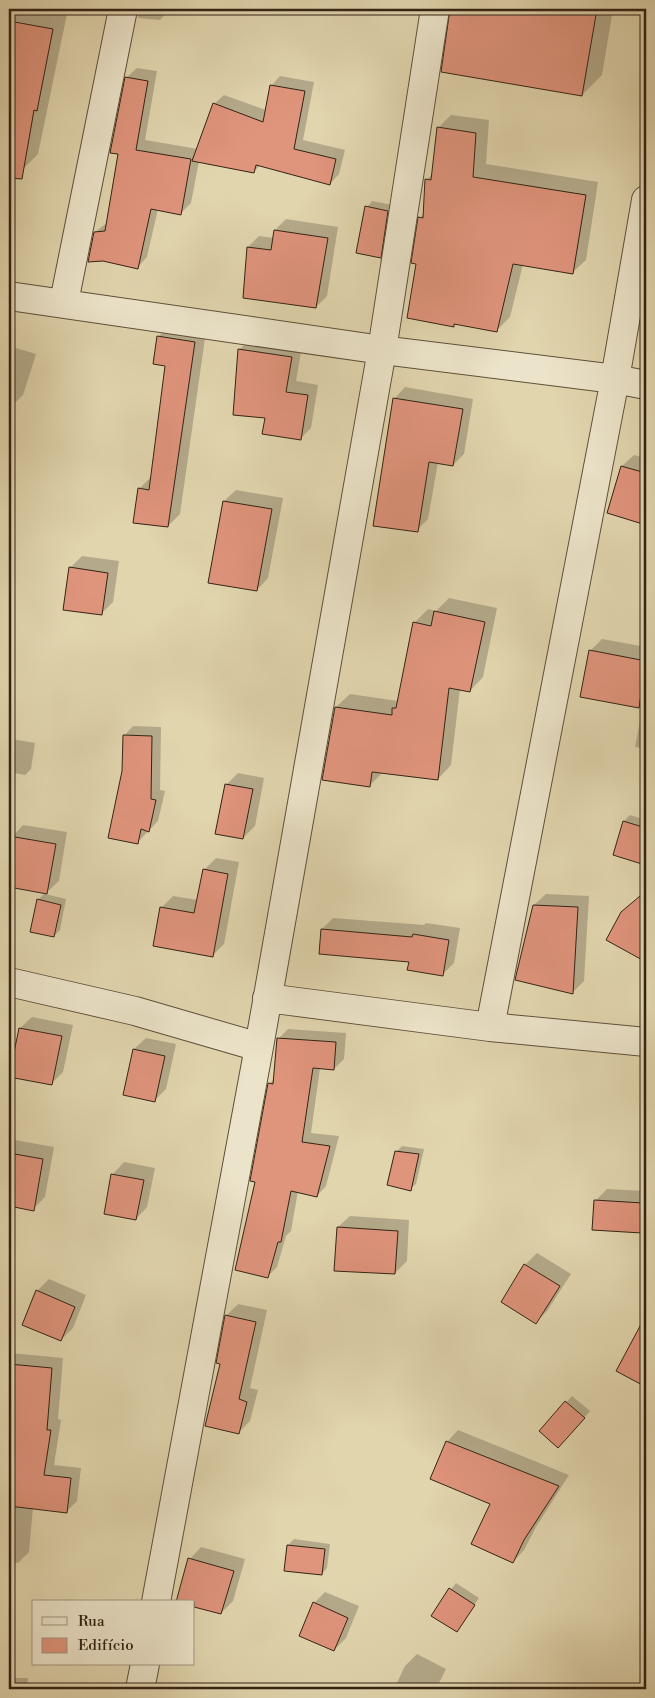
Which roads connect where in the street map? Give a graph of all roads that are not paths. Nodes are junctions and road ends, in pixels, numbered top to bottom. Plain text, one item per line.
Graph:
1 (123, 9) edge
2 (435, 9) edge
3 (646, 200) edge
4 (9, 296) edge
5 (64, 302) junction
6 (382, 350) junction
7 (615, 378) junction
8 (646, 385) edge
9 (9, 982) edge
10 (267, 998) junction
11 (490, 1027) junction
12 (646, 1042) edge
13 (259, 1047) junction
14 (156, 1600) edge
15 (145, 1666) edge
16 (140, 1689) edge

1 - 5 street
2 - 6 street
3 - 7 street
4 - 5 street
5 - 6 street
6 - 7 street
6 - 10 street
7 - 8 street
7 - 11 street
9 - 13 street
10 - 11 street
10 - 13 street
11 - 12 street
13 - 14 street
15 - 16 street

